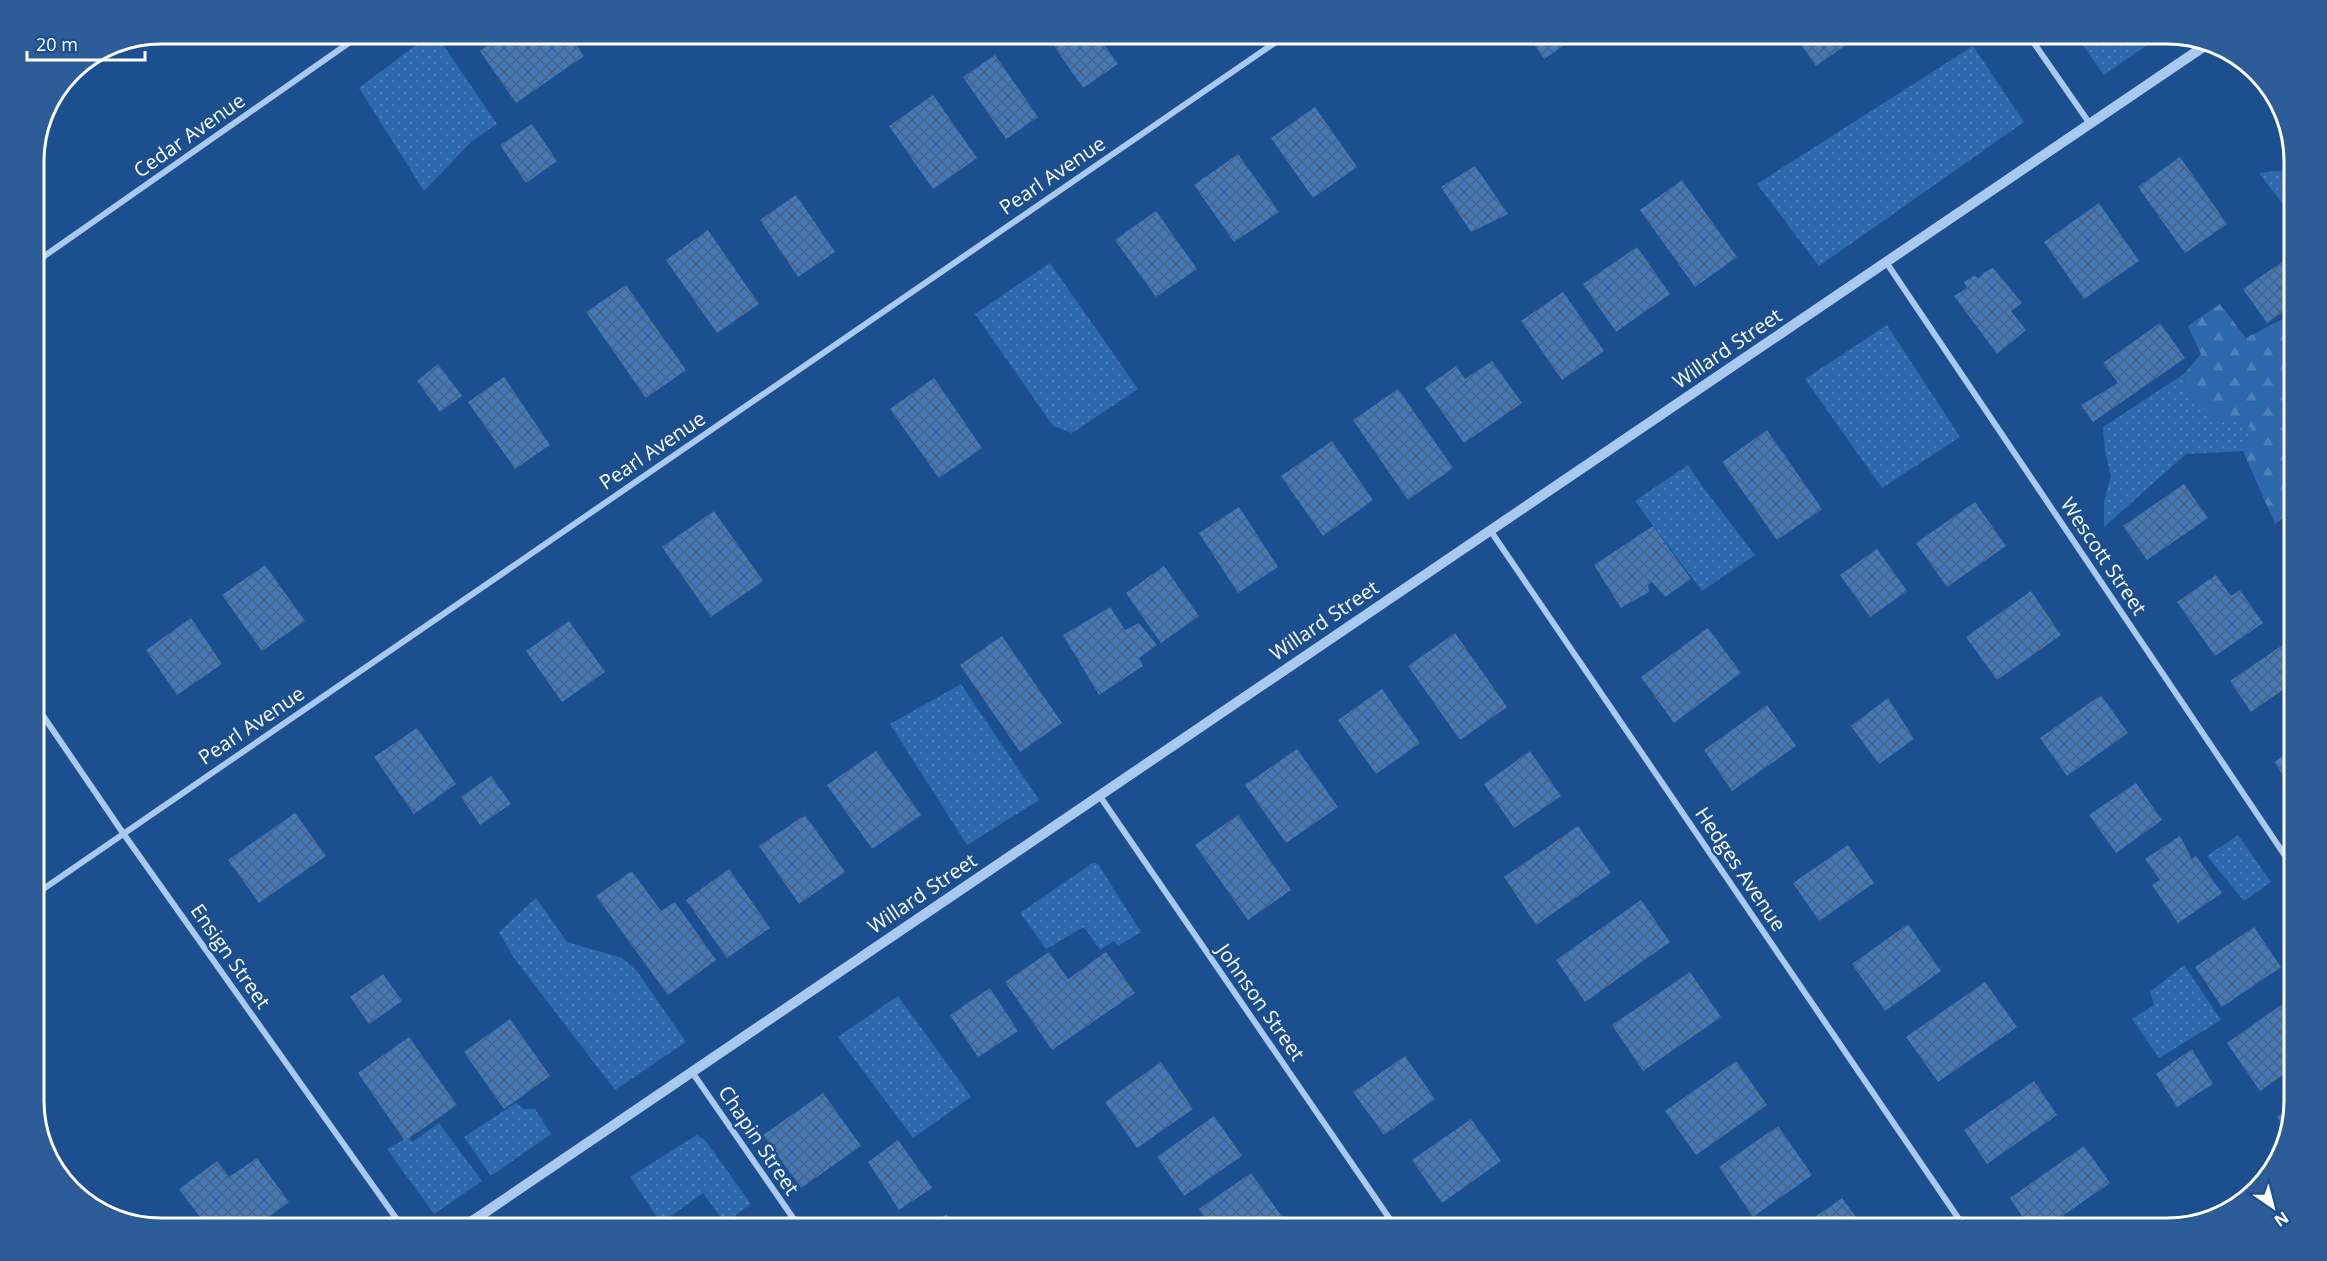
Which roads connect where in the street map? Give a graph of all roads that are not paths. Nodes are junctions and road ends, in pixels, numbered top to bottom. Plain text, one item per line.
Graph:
1 (347, 44) edge
2 (1273, 44) edge
3 (2035, 44) edge
4 (2198, 49) edge
5 (2090, 124) junction
6 (44, 256) edge
7 (1886, 262) junction
8 (1489, 530) junction
9 (44, 717) edge
10 (1099, 795) junction
11 (123, 833) junction
12 (2284, 854) edge
13 (44, 888) edge
14 (692, 1071) junction
15 (397, 1218) edge
16 (477, 1218) edge
17 (793, 1218) edge
18 (1389, 1218) edge
19 (1958, 1218) edge

1 - 6 street, Cedar Avenue
2 - 11 street, Pearl Avenue
3 - 5 street
4 - 5 street, Willard Street
5 - 7 street, Willard Street
7 - 8 street, Willard Street
7 - 12 street, Wescott Street
8 - 10 street, Willard Street
8 - 19 street, Hedges Avenue
9 - 11 street, Ensign Street
10 - 14 street, Willard Street
10 - 18 street, Johnson Street
11 - 13 street, Pearl Avenue
11 - 15 street, Ensign Street
14 - 16 street, Willard Street
14 - 17 street, Chapin Street

